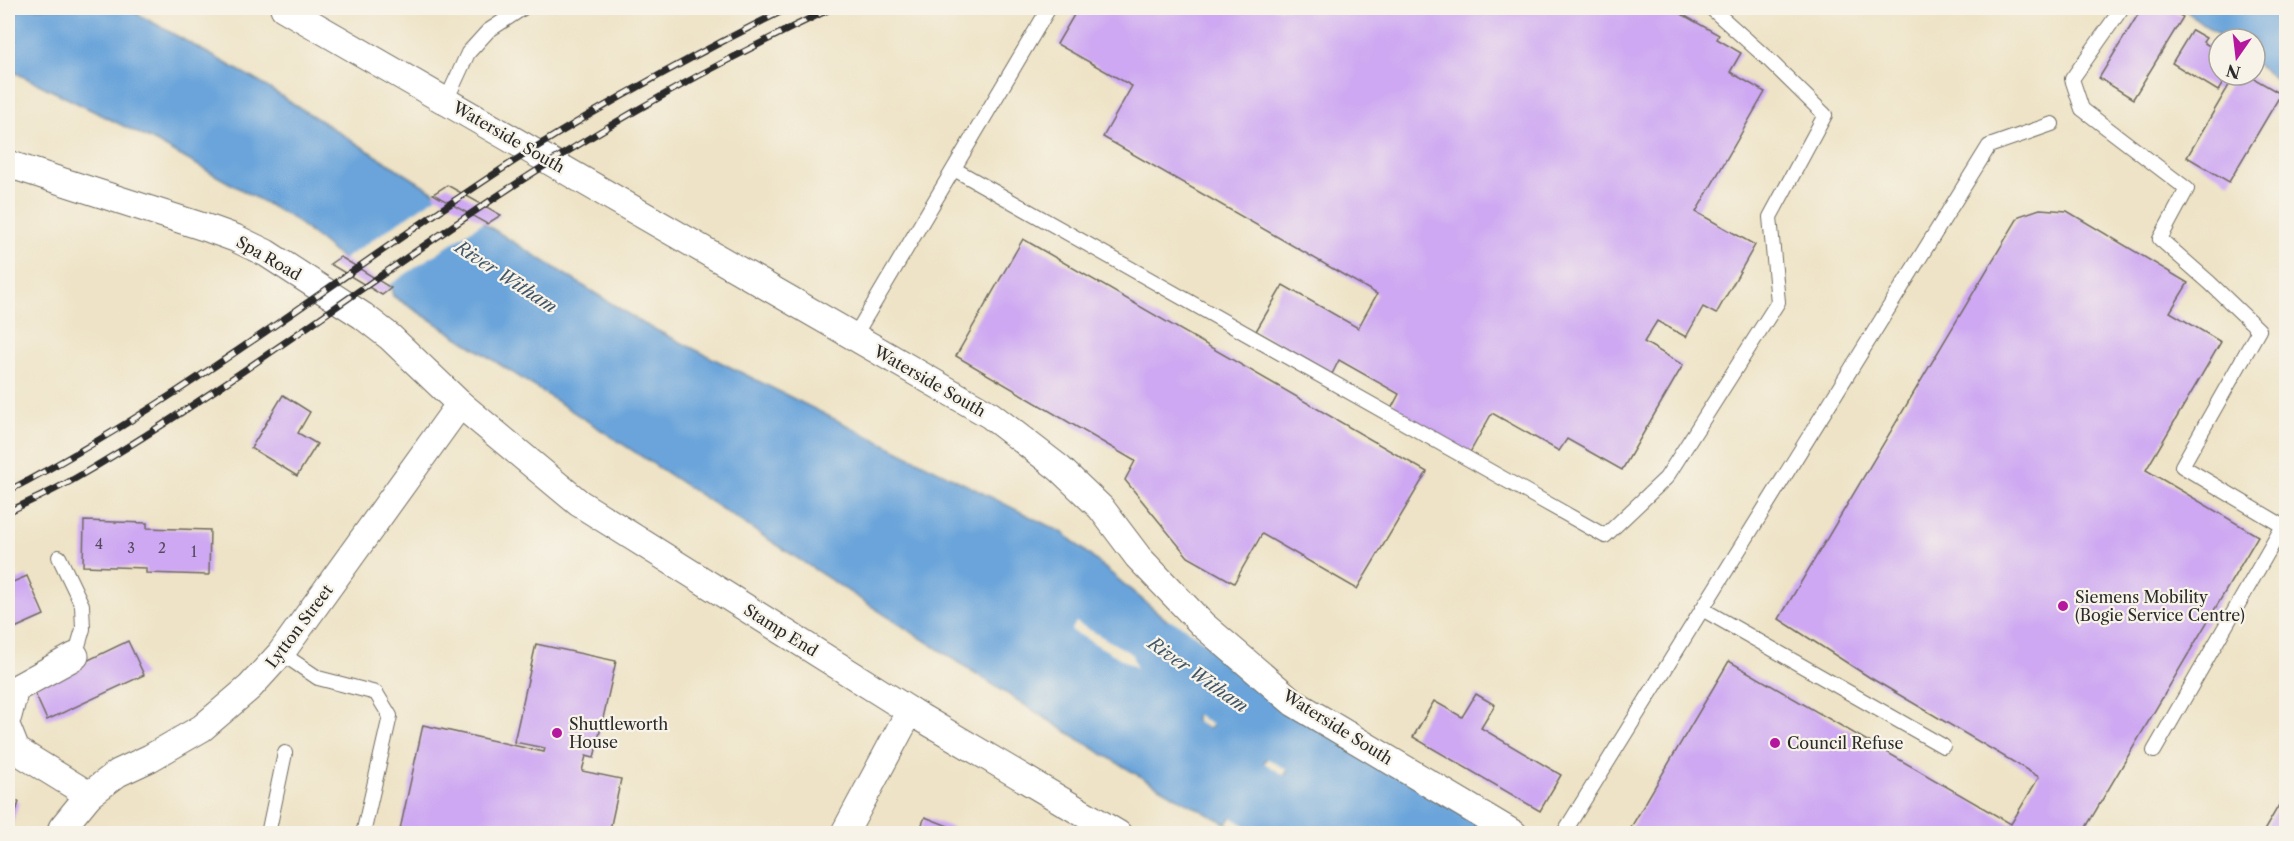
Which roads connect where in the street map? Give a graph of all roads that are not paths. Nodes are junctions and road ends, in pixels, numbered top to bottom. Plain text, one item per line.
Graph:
1 (284, 8) edge
2 (523, 8) edge
3 (1049, 8) edge
4 (1711, 8) edge
5 (2122, 8) edge
6 (446, 101) junction
7 (2052, 124) dead end
8 (8, 164) edge
9 (954, 169) junction
10 (854, 337) junction
11 (460, 404) junction
12 (59, 557) dead end
13 (1702, 609) junction
14 (281, 653) junction
15 (75, 656) joint
16 (910, 711) junction
17 (8, 716) edge
18 (8, 730) edge
19 (1943, 746) dead end
20 (2154, 751) dead end
21 (285, 753) dead end
22 (89, 795) junction
23 (61, 834) edge
24 (268, 834) edge
25 (363, 834) edge
26 (844, 834) edge
27 (1118, 834) edge
28 (1514, 834) edge
29 (1563, 834) edge

1 - 6 street, Waterside South
2 - 6 lane
3 - 9 lane
4 - 9 lane
5 - 20 lane
6 - 10 street, Waterside South
7 - 13 lane
8 - 11 street, Spa Road
9 - 10 lane
10 - 28 street, Waterside South
11 - 14 street, Lytton Street
11 - 16 street, Stamp End
12 - 15 lane
13 - 19 lane
13 - 29 lane
14 - 22 street, Lytton Street
14 - 25 lane
15 - 17 street
16 - 26 street
16 - 27 street, Stamp End
18 - 22 street
21 - 24 lane
22 - 23 street, Lytton Street

